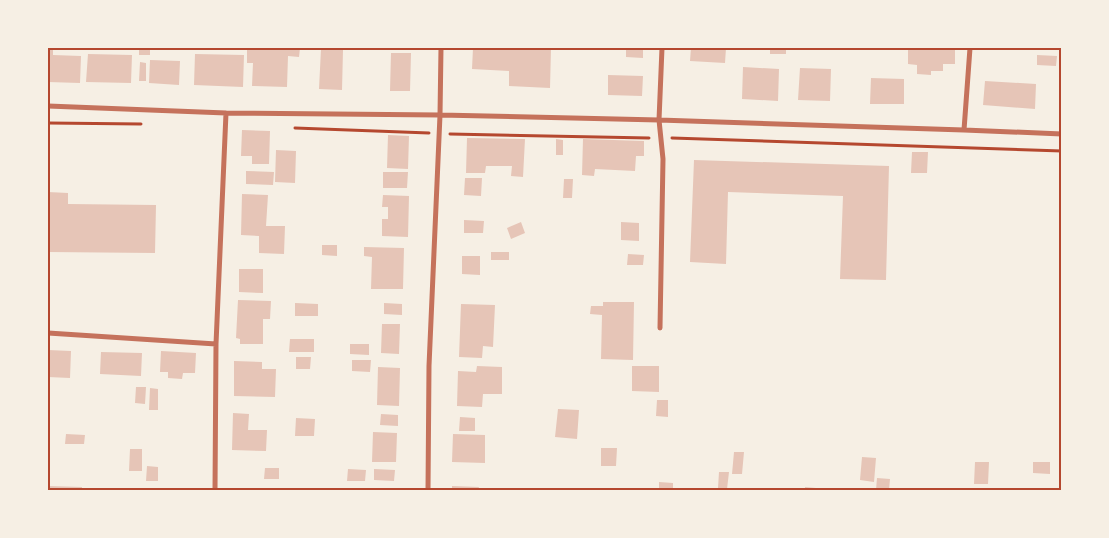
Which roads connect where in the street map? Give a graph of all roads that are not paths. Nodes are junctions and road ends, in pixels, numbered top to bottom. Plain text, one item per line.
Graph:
1 (441, 48) edge
2 (662, 48) edge
3 (970, 48) edge
4 (48, 106) edge
5 (226, 113) junction
6 (440, 115) junction
7 (659, 120) junction
8 (964, 130) junction
9 (1062, 134) edge
10 (660, 328) dead end
11 (48, 334) edge
12 (216, 344) junction
13 (215, 490) edge
14 (428, 490) edge

1 - 6 street
2 - 7 street
3 - 8 street
4 - 5 street
5 - 6 street
5 - 12 street
6 - 7 street
6 - 14 street
7 - 8 street
7 - 10 street
8 - 9 street
11 - 12 street
12 - 13 street

